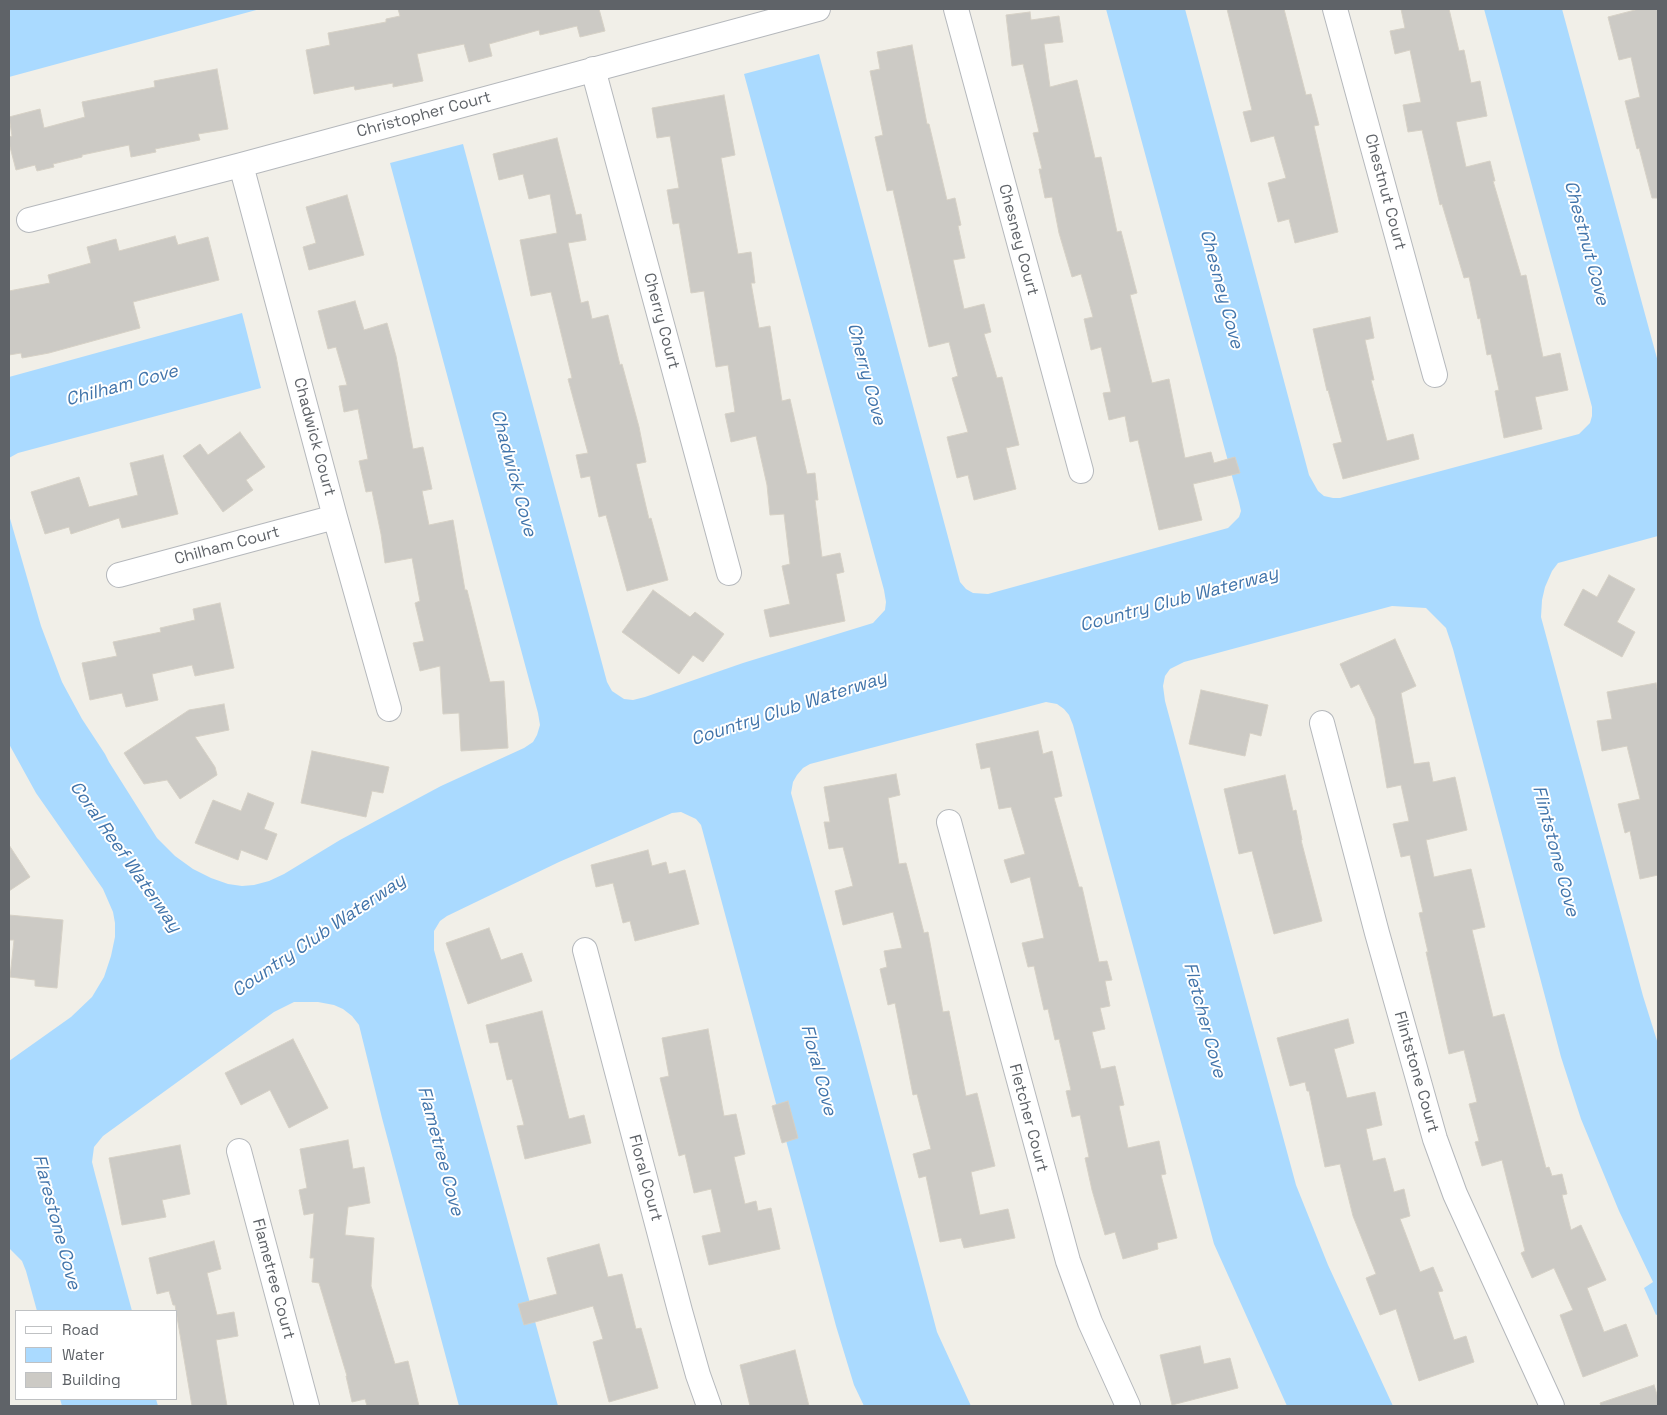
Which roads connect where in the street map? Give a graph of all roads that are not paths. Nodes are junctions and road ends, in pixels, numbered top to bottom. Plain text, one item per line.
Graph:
1 (818, 9) edge
2 (956, 9) edge
3 (1335, 9) edge
4 (593, 69) junction
5 (241, 165) junction
6 (29, 220) dead end
7 (1435, 375) dead end
8 (1081, 472) dead end
9 (335, 517) junction
10 (729, 573) dead end
11 (119, 575) dead end
12 (389, 709) dead end
13 (1322, 723) dead end
14 (950, 822) dead end
15 (585, 950) dead end
16 (239, 1151) dead end
17 (307, 1406) edge
18 (709, 1406) edge
19 (1128, 1406) edge
20 (1552, 1406) edge

1 - 4 street, Christopher Court
2 - 8 street, Chesney Court
3 - 7 street, Chestnut Court
4 - 5 street, Christopher Court
4 - 10 street, Cherry Court
5 - 6 street, Christopher Court
5 - 9 street, Chadwick Court
9 - 11 street, Chilham Court
9 - 12 street, Chadwick Court
13 - 20 street, Flintstone Court
14 - 19 street, Fletcher Court
15 - 18 street, Floral Court
16 - 17 street, Flametree Court

